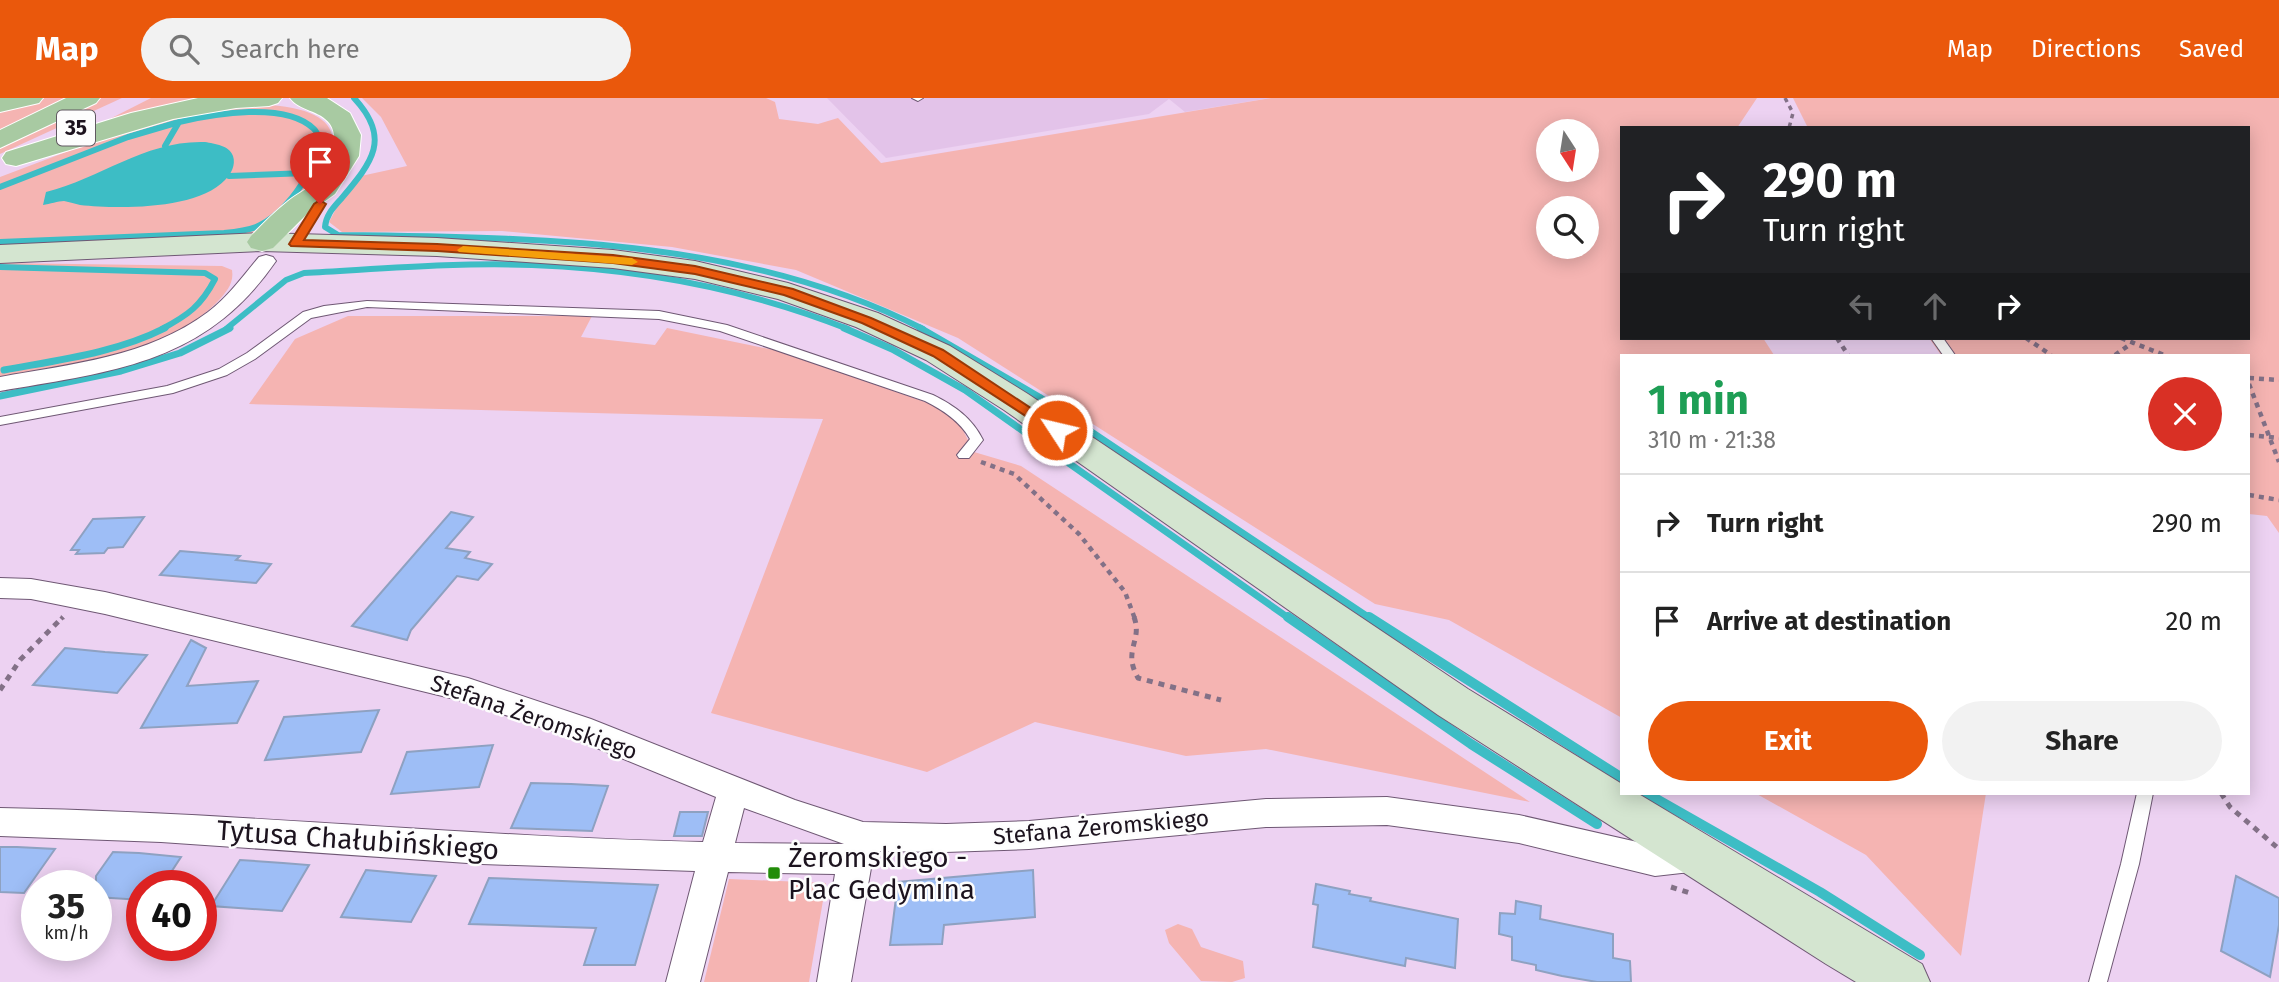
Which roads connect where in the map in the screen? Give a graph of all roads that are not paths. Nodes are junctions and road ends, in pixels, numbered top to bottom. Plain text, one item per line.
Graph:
1 (30, 98) edge
2 (88, 98) edge
3 (136, 98) edge
4 (270, 98) edge
5 (307, 100) edge
6 (0, 104) edge
7 (5, 154) edge
8 (325, 188) junction
9 (296, 244) junction
10 (264, 252) junction
11 (504, 253) junction
12 (6, 254) edge
13 (712, 313) dead end
14 (703, 324) junction
15 (0, 384) edge
16 (0, 421) edge
17 (964, 455) road end
18 (0, 588) edge
19 (733, 790) junction
20 (2145, 795) edge
21 (0, 822) edge
22 (859, 848) junction
23 (716, 858) junction
24 (1687, 879) junction
25 (683, 982) edge
26 (834, 982) edge
27 (1904, 982) edge
28 (2098, 982) edge

1 - 6 main road
2 - 7 main road, 35
3 - 7 main road, 35
4 - 5 main road
4 - 7 main road
5 - 8 main road
8 - 9 main road
8 - 10 main road
9 - 10 street
9 - 11 street
10 - 11 street
10 - 12 street
10 - 15 street
11 - 24 street
13 - 14 lane
14 - 16 lane
14 - 17 lane
18 - 19 street, Stefana Żeromskiego
19 - 22 street, Stefana Żeromskiego
19 - 23 street
20 - 28 lane
21 - 23 street, Tytusa Chałubińskiego
22 - 23 street, Tytusa Chałubińskiego
22 - 24 street, Stefana Żeromskiego
22 - 26 street
23 - 25 street
24 - 27 street

